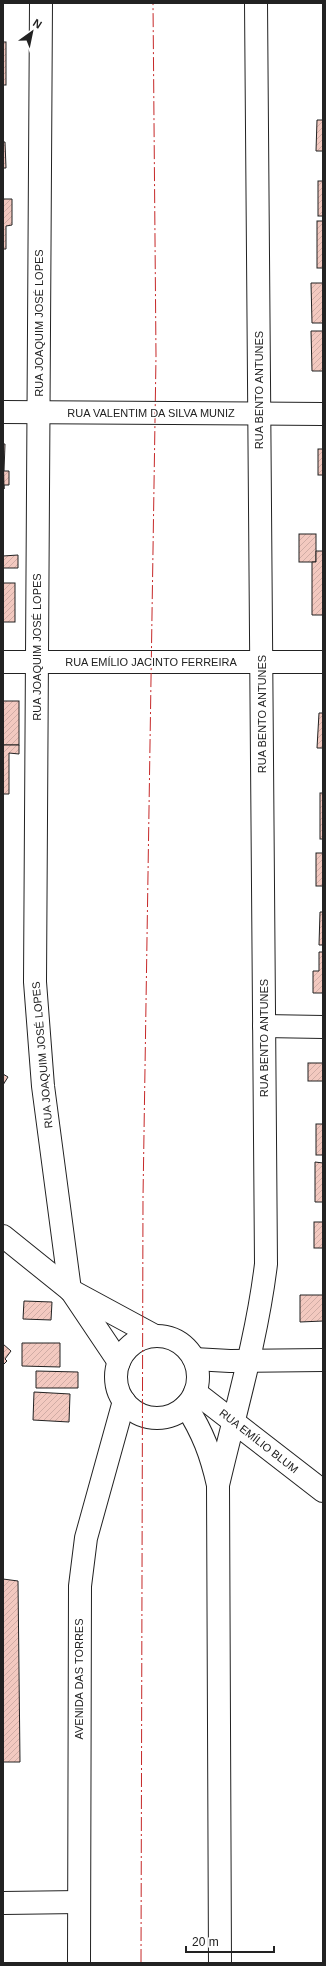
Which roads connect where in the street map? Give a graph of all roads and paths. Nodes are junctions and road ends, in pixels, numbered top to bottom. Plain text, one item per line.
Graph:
1 (41, 3) edge
2 (256, 3) edge
3 (3, 412) edge
4 (39, 412) junction
5 (259, 413) junction
6 (323, 414) edge
7 (3, 662) edge
8 (37, 662) junction
9 (261, 662) junction
10 (323, 662) edge
11 (264, 1026) junction
12 (323, 1027) edge
13 (3, 1236) edge
14 (70, 1290) junction
15 (155, 1336) junction
16 (194, 1359) junction
17 (323, 1360) edge
18 (247, 1361) junction
19 (119, 1362) junction
20 (191, 1399) junction
21 (124, 1401) junction
22 (233, 1421) junction
23 (218, 1485) junction
24 (323, 1491) edge
25 (79, 1902) junction
26 (3, 1903) edge
27 (79, 1963) edge
28 (220, 1963) edge

1 - 4 street, RUA JOAQUIM JOSÉ LOPES
2 - 5 street, RUA BENTO ANTUNES
3 - 4 street, RUA VALENTIM DA SILVA MUNIZ
4 - 5 street, RUA VALENTIM DA SILVA MUNIZ
4 - 8 street, RUA JOAQUIM JOSÉ LOPES
5 - 6 street, RUA VALENTIM DA SILVA MUNIZ
5 - 9 street, RUA BENTO ANTUNES
7 - 8 street, RUA EMÍLIO JACINTO FERREIRA
8 - 9 street, RUA EMÍLIO JACINTO FERREIRA
8 - 14 street, RUA JOAQUIM JOSÉ LOPES
9 - 10 street, RUA EMÍLIO JACINTO FERREIRA
9 - 11 street, RUA BENTO ANTUNES
11 - 12 street
11 - 18 street, RUA BENTO ANTUNES
13 - 14 street
14 - 15 street
14 - 19 street
15 - 16 street
15 - 19 street
16 - 18 street
16 - 20 street
17 - 18 street
18 - 22 street, RUA BENTO ANTUNES
19 - 21 street
20 - 21 street
20 - 22 street, RUA EMÍLIO BLUM
20 - 23 street
21 - 25 street, AVENIDA DAS TORRES
22 - 23 street
22 - 24 street, RUA EMÍLIO BLUM
23 - 28 street
25 - 26 street
25 - 27 street, AVENIDA DAS TORRES

